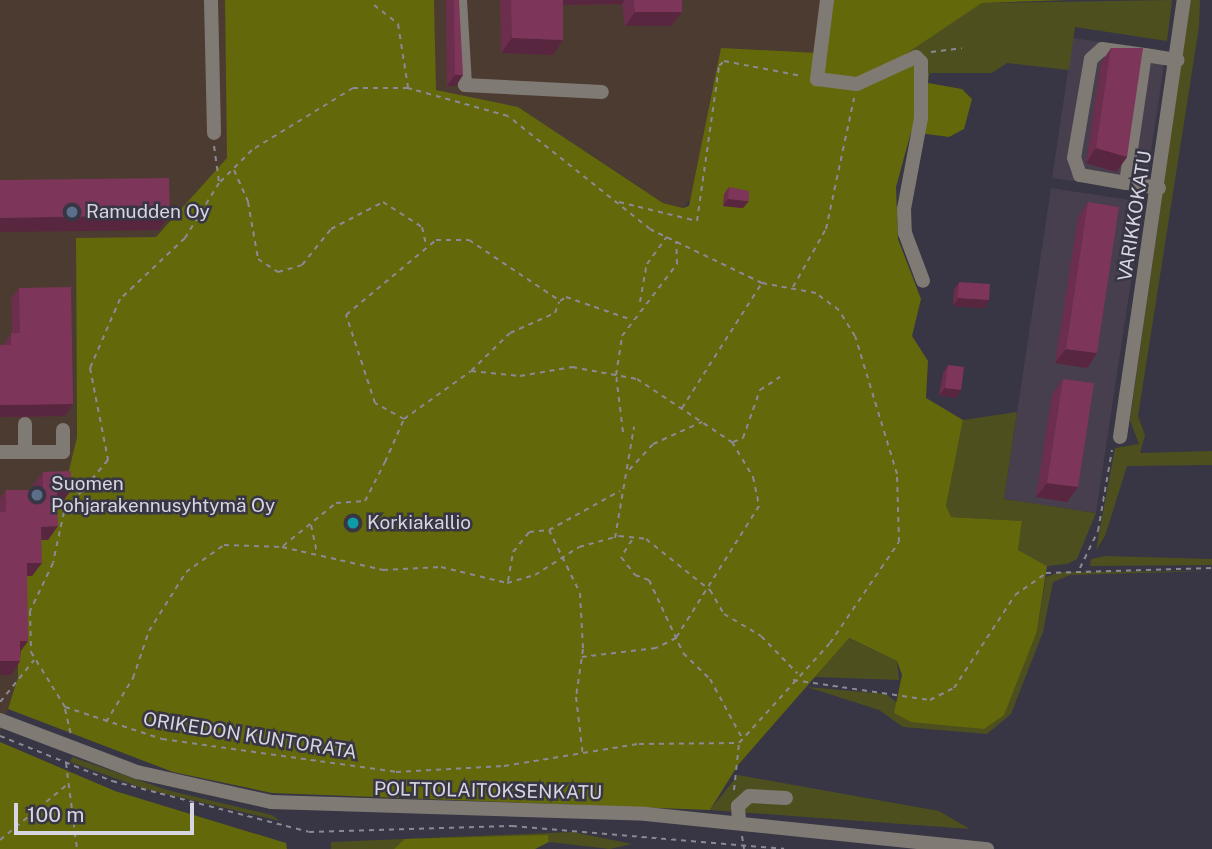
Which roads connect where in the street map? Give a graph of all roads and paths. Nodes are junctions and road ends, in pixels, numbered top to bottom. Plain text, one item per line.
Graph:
1 (211, 0) edge
2 (460, 0) edge
3 (827, 0) edge
4 (1184, 0) edge
5 (374, 5) dead end
6 (962, 48) dead end
7 (1145, 55) junction
8 (916, 57) junction
9 (1178, 60) junction
10 (817, 79) junction
11 (857, 84) junction
12 (408, 88) junction
13 (602, 92) dead end
14 (214, 133) joint
15 (233, 169) junction
16 (219, 183) junction
17 (1126, 183) junction
18 (1158, 188) junction
19 (618, 202) junction
20 (667, 236) junction
21 (676, 240) junction
22 (426, 247) junction
23 (923, 281) dead end
24 (762, 282) junction
25 (793, 288) junction
26 (559, 301) junction
27 (640, 303) junction
28 (629, 319) junction
29 (471, 371) junction
30 (615, 375) junction
31 (779, 377) dead end
32 (682, 409) junction
33 (404, 419) junction
34 (704, 421) junction
35 (25, 424) dead end
36 (634, 427) dead end
37 (63, 430) dead end
38 (622, 432) dead end
39 (1120, 437) joint
40 (733, 442) junction
41 (0, 452) edge
42 (25, 452) junction
43 (628, 470) junction
44 (620, 491) junction
45 (311, 525) junction
46 (549, 530) junction
47 (615, 538) junction
48 (632, 539) junction
49 (282, 547) junction
50 (318, 554) junction
51 (559, 561) junction
52 (1079, 568) junction
53 (1212, 568) edge
54 (507, 583) junction
55 (710, 590) junction
56 (676, 638) junction
57 (582, 657) junction
58 (35, 659) junction
59 (798, 674) junction
60 (792, 680) junction
61 (0, 702) edge
62 (65, 707) junction
63 (0, 720) edge
64 (105, 724) junction
65 (742, 739) junction
66 (739, 743) junction
67 (70, 747) junction
68 (583, 756) junction
69 (69, 783) junction
70 (786, 798) dead end
71 (738, 806) junction
72 (739, 821) junction
73 (0, 840) edge
74 (77, 849) edge
75 (987, 849) edge

1 - 14 street
2 - 13 street
3 - 10 street
4 - 9 street, VARIKKOKATU
5 - 12 path
6 - 8 path
7 - 9 street
7 - 17 street
7 - 17 street
8 - 11 street
8 - 23 street
9 - 18 street, VARIKKOKATU
10 - 11 street
10 - 19 path
11 - 25 path
12 - 15 path
12 - 19 path
14 - 16 path
15 - 16 path
15 - 22 path
16 - 58 path
17 - 18 street
18 - 39 street, VARIKKOKATU
19 - 20 path
20 - 21 path
20 - 27 path
21 - 24 path
21 - 27 path
22 - 26 path
22 - 33 path
24 - 25 path
24 - 32 path
25 - 59 path
26 - 28 path
26 - 29 path
27 - 28 path
28 - 30 path
29 - 30 path
29 - 33 path
30 - 32 path
30 - 38 path
31 - 40 path
32 - 34 path
33 - 45 path
34 - 40 path
34 - 43 path
35 - 42 street
36 - 43 path
37 - 42 street
39 - 52 path
40 - 55 path
41 - 42 street
43 - 44 path
44 - 46 path
44 - 47 path
45 - 49 path
45 - 50 path
46 - 51 path
46 - 54 path
47 - 48 path
47 - 51 path
48 - 55 path
48 - 56 path
49 - 50 path
49 - 64 path
50 - 54 path
51 - 54 path
51 - 57 path
52 - 53 path
52 - 60 path
55 - 56 path
55 - 59 path
56 - 57 path
56 - 65 path
57 - 68 path
58 - 61 path
58 - 62 path
59 - 60 path
60 - 65 path
62 - 64 path, ORIKEDON KUNTORATA
62 - 67 path
63 - 67 street, POLTTOLAITOKSENKATU
64 - 68 path, ORIKEDON KUNTORATA
65 - 66 path
66 - 68 path, ORIKEDON KUNTORATA
66 - 71 path
67 - 69 path
67 - 72 street, POLTTOLAITOKSENKATU
69 - 73 path
69 - 74 path
70 - 71 street
71 - 72 street
72 - 75 street, POLTTOLAITOKSENKATU

